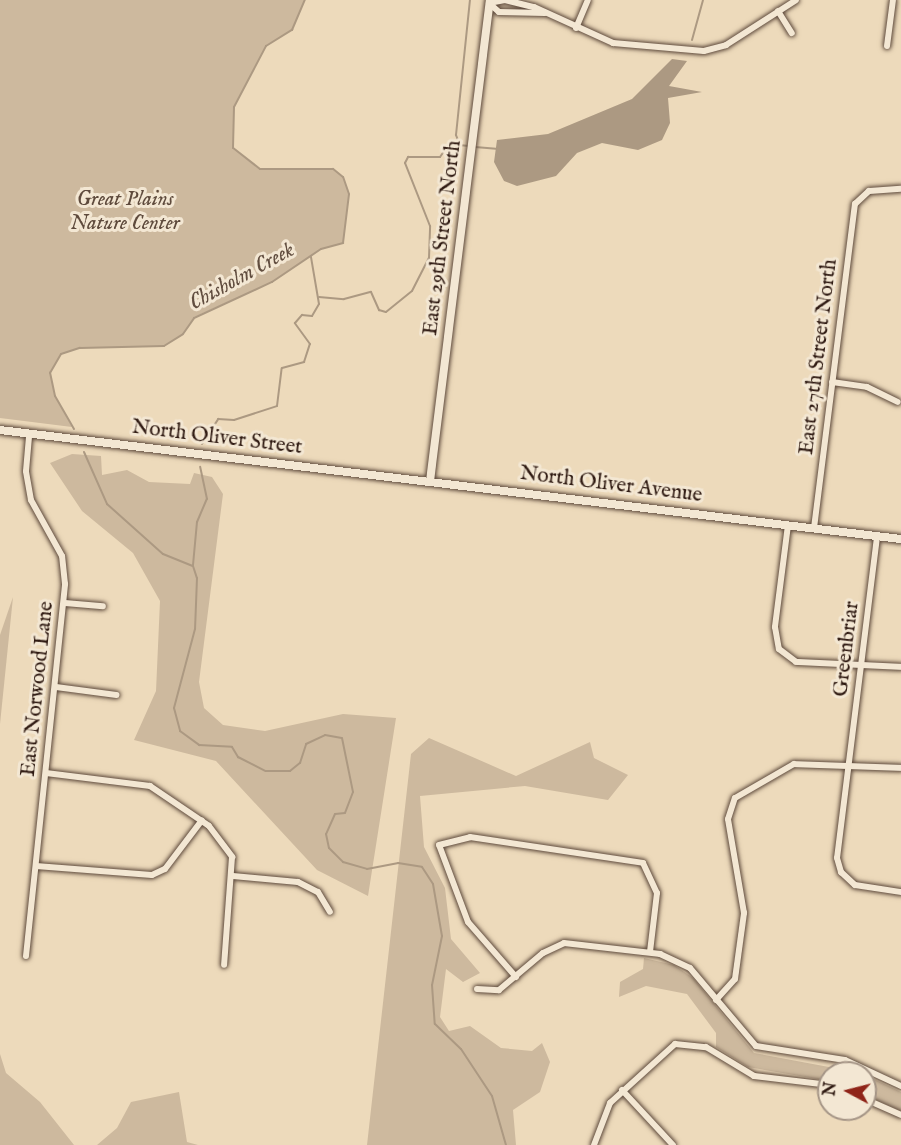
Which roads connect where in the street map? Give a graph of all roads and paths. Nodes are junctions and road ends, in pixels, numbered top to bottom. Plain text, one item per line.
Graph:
1 (588, 0) edge
2 (796, 0) edge
3 (893, 0) edge
4 (489, 2) edge
5 (778, 11) junction
6 (546, 13) junction
7 (576, 28) junction
8 (792, 33) dead end
9 (887, 46) dead end
10 (901, 189) edge
11 (832, 382) junction
12 (897, 402) dead end
13 (0, 430) edge
14 (29, 434) junction
15 (430, 481) junction
16 (788, 525) junction
17 (814, 528) junction
18 (877, 537) junction
19 (901, 539) edge
20 (65, 603) junction
21 (103, 606) dead end
22 (861, 665) junction
23 (901, 667) edge
24 (56, 687) junction
25 (116, 695) dead end
26 (849, 766) junction
27 (901, 768) edge
28 (46, 773) junction
29 (202, 820) junction
30 (36, 866) junction
31 (234, 876) junction
32 (901, 892) edge
33 (330, 912) dead end
34 (650, 952) junction
35 (26, 956) dead end
36 (224, 965) dead end
37 (516, 977) junction
38 (477, 989) dead end
39 (716, 1000) junction
40 (817, 1084) edge
41 (901, 1086) edge
42 (622, 1090) junction
43 (877, 1104) edge
44 (901, 1115) edge
45 (594, 1145) edge
46 (673, 1145) edge

1 - 7 street
2 - 5 street
3 - 9 street
4 - 6 street
4 - 6 street
4 - 15 main road, East 29th Street North
5 - 7 street
5 - 8 street
6 - 7 street
10 - 11 street, East 27th Street North
11 - 12 street
11 - 17 street, East 27th Street North
13 - 14 main road, North Oliver Street
14 - 15 main road, North Oliver Street
14 - 20 street, East Norwood Lane
15 - 16 main road, North Oliver Avenue
16 - 17 main road
16 - 22 street
17 - 18 main road
18 - 19 main road
18 - 22 street, Greenbriar
20 - 21 street
20 - 24 street, East Norwood Lane
22 - 23 street
22 - 26 street, Greenbriar
24 - 25 street
24 - 28 street, East Norwood Lane
26 - 27 street
26 - 32 street, Greenbriar
26 - 39 street
28 - 29 street
28 - 30 street, East Norwood Lane
29 - 30 street
29 - 31 street
30 - 35 street, East Norwood Lane
31 - 33 street
31 - 36 street
34 - 37 street
34 - 37 street
34 - 39 street
37 - 38 street
39 - 41 street
40 - 42 street
42 - 45 street
42 - 46 street
43 - 44 street

